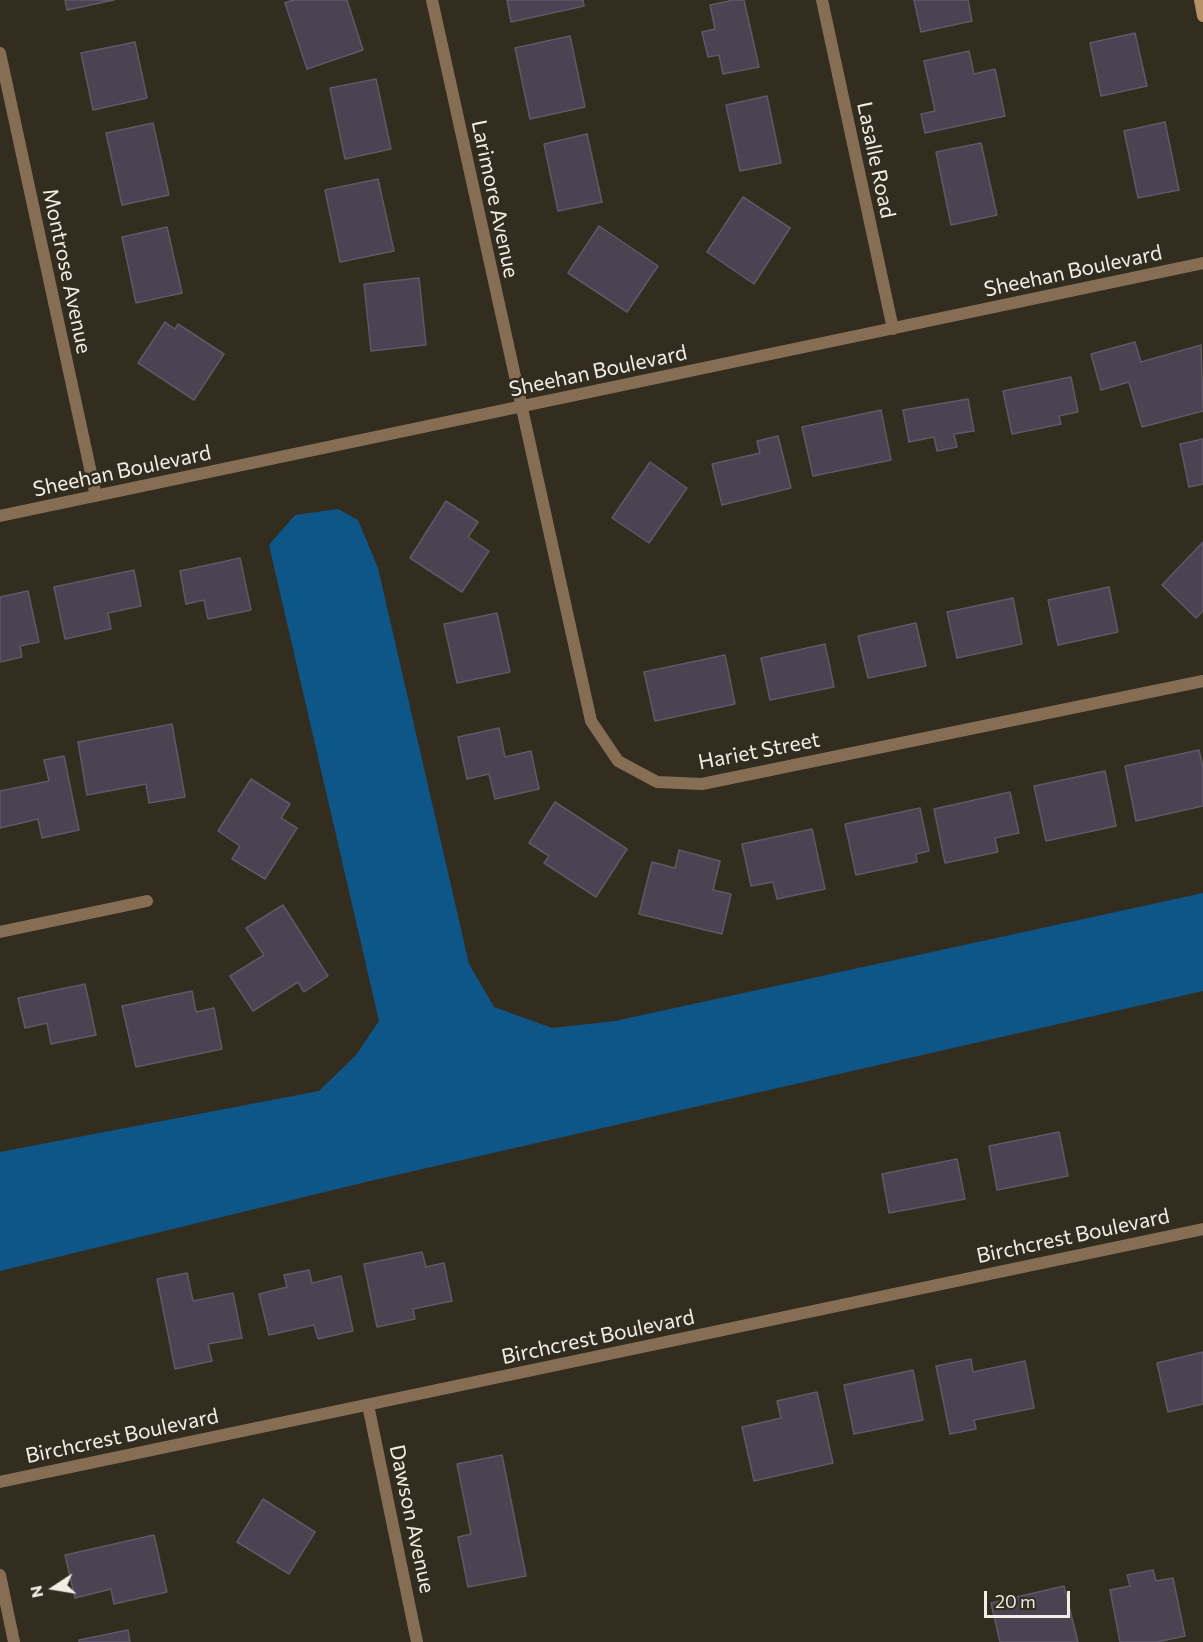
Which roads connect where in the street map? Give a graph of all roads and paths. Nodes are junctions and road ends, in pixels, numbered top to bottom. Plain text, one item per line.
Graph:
1 (432, 0) edge
2 (822, 0) edge
3 (1200, 0) edge
4 (1203, 16) edge
5 (0, 53) edge
6 (1203, 263) edge
7 (893, 329) junction
8 (520, 407) junction
9 (96, 496) junction
10 (0, 516) edge
11 (1203, 681) edge
12 (147, 901) dead end
13 (0, 932) edge
14 (1203, 1229) edge
15 (368, 1405) junction
16 (0, 1482) edge
17 (0, 1575) edge
18 (14, 1642) edge
19 (417, 1642) edge

1 - 8 street, Larimore Avenue
2 - 7 street, Lasalle Road
3 - 4 street
5 - 9 street, Montrose Avenue
6 - 7 street, Sheehan Boulevard
7 - 8 street, Sheehan Boulevard
8 - 9 street, Sheehan Boulevard
8 - 11 street, Hariet Street
9 - 10 street, Sheehan Boulevard
12 - 13 street
14 - 15 street, Birchcrest Boulevard
15 - 16 street, Birchcrest Boulevard
15 - 19 street, Dawson Avenue
17 - 18 street

